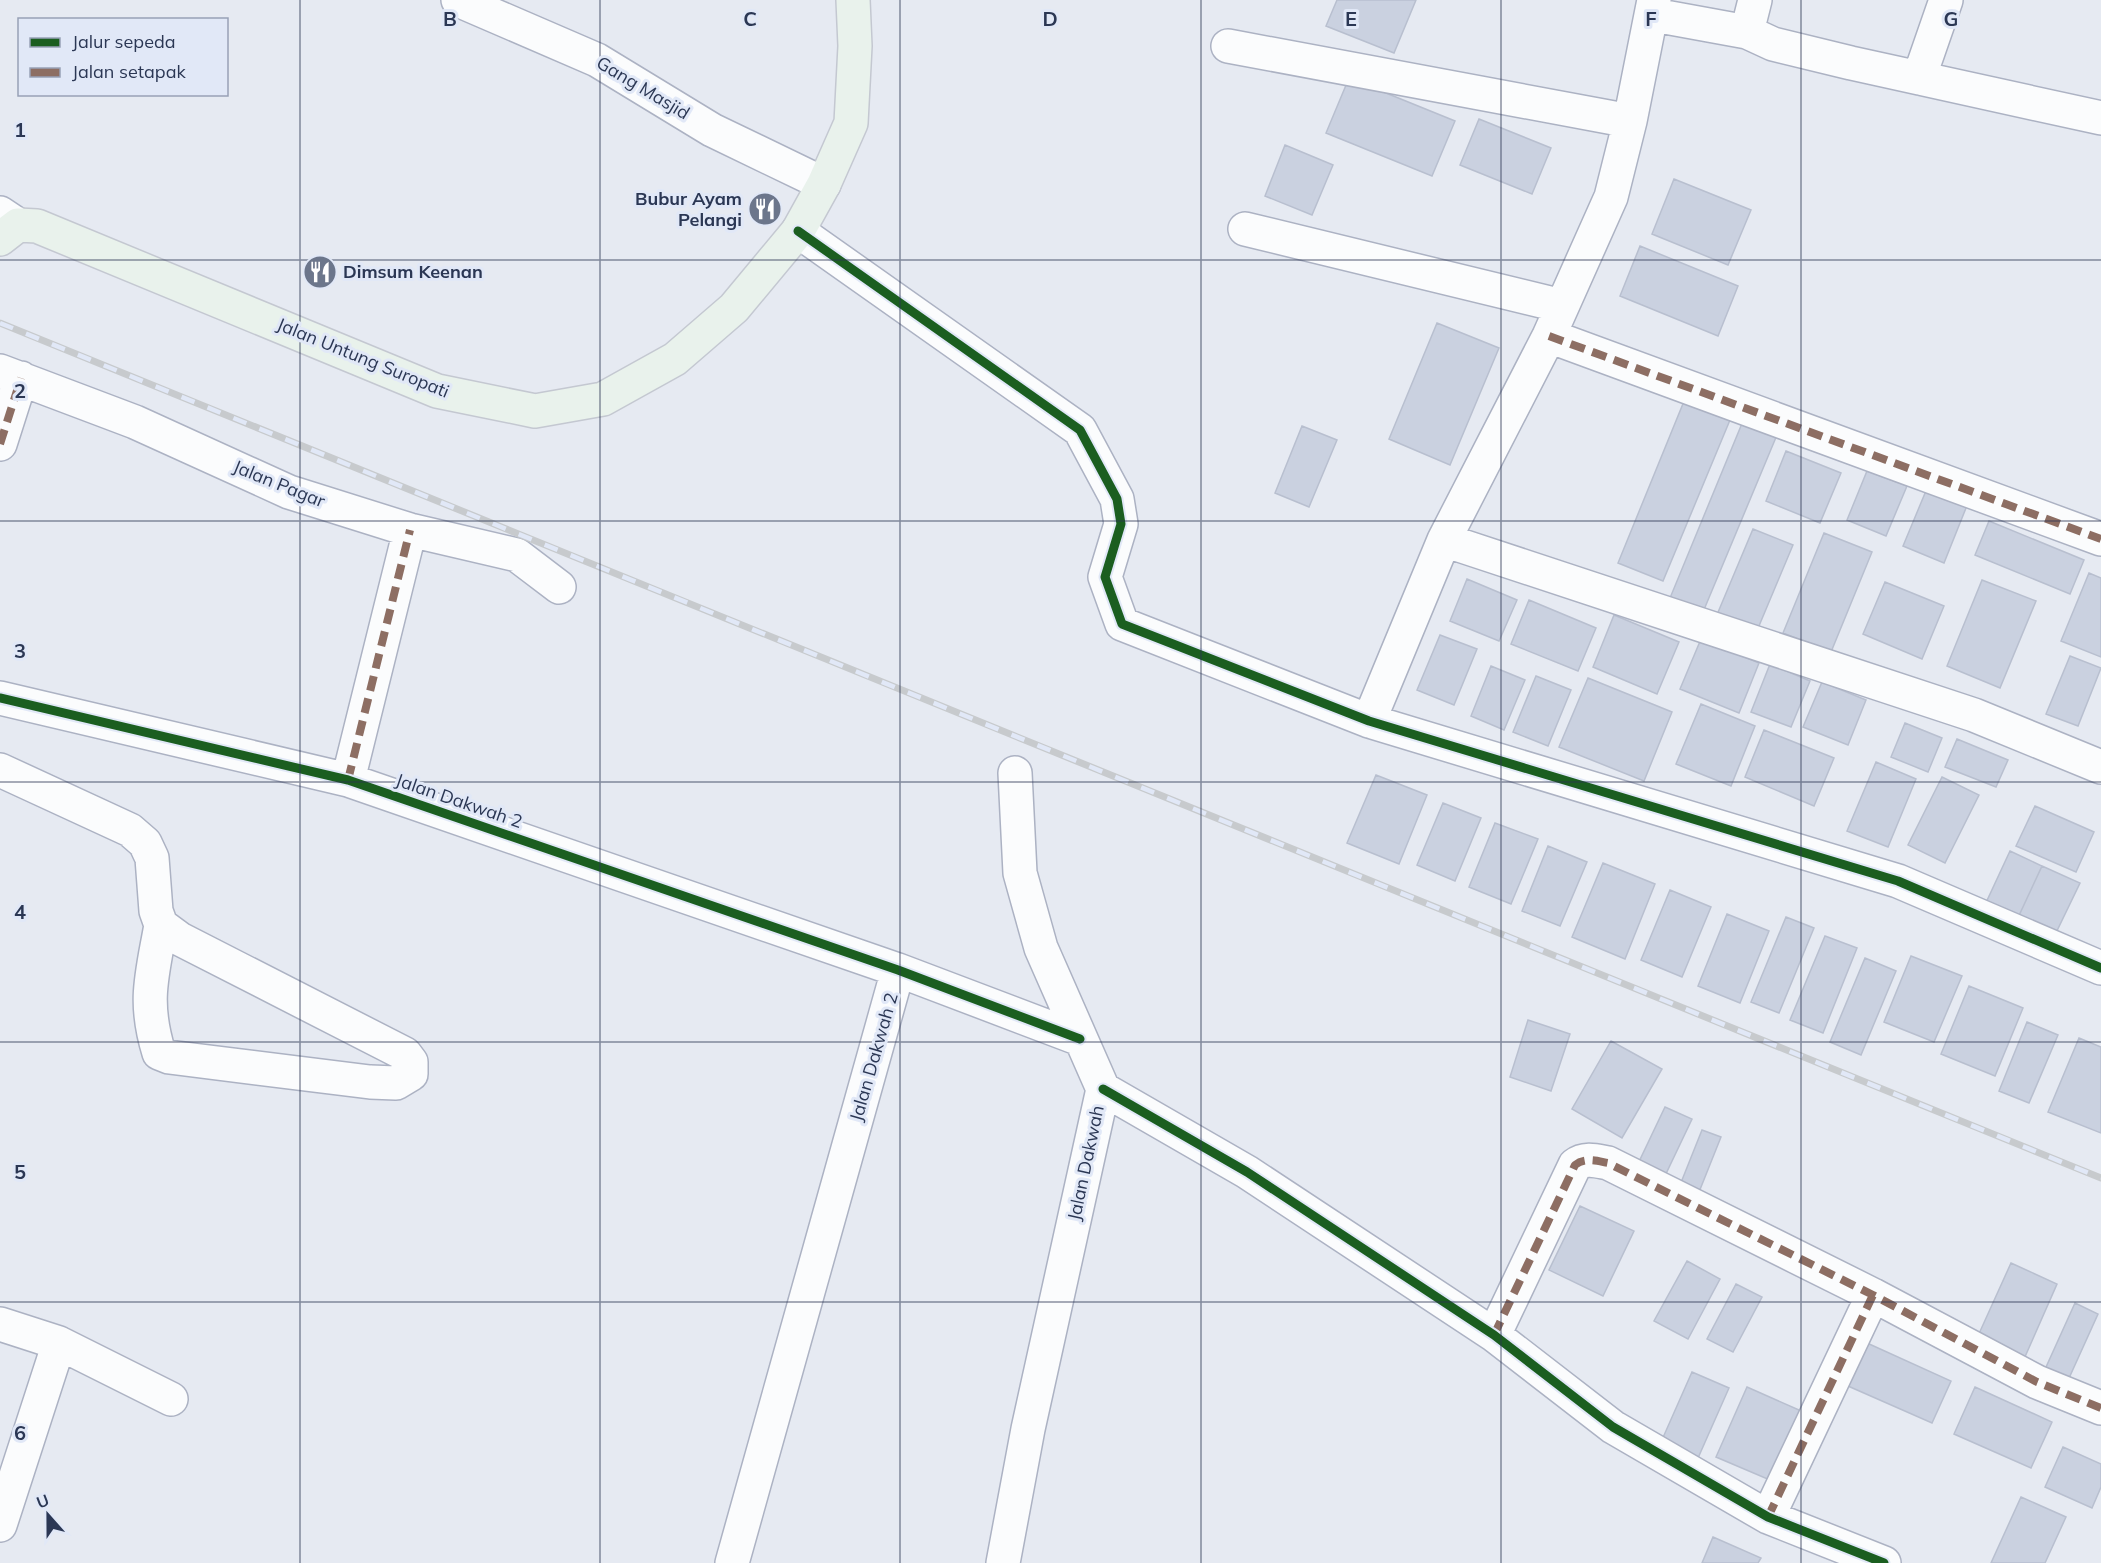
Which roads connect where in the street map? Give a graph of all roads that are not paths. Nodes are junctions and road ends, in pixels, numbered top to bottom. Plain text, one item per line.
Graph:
1 (458, 0) edge
2 (853, 0) edge
3 (1755, 0) edge
4 (1946, 0) edge
5 (1654, 8) edge
6 (1747, 32) junction
7 (1228, 46) dead end
8 (1919, 78) junction
9 (2101, 118) edge
10 (1630, 121) junction
11 (824, 184) junction
12 (6, 226) edge
13 (1245, 229) dead end
14 (798, 231) junction
15 (1562, 306) junction
16 (1549, 336) junction
17 (10, 375) edge
18 (0, 444) edge
19 (410, 530) junction
20 (2101, 539) edge
21 (1444, 540) junction
22 (559, 588) dead end
23 (0, 698) edge
24 (1369, 721) junction
25 (2101, 768) edge
26 (0, 770) edge
27 (1015, 773) dead end
28 (348, 780) junction
29 (161, 925) junction
30 (2101, 968) edge
31 (898, 970) junction
32 (1080, 1039) junction
33 (1103, 1089) junction
34 (1873, 1295) junction
35 (0, 1324) edge
36 (1494, 1335) junction
37 (59, 1343) junction
38 (171, 1399) dead end
39 (2101, 1408) edge
40 (1768, 1517) junction
41 (0, 1525) edge
42 (732, 1563) edge
43 (1003, 1563) edge
44 (1884, 1563) edge

1 - 11 street, Gang Masjid
2 - 11 main road, Jalan Untung Suropati
3 - 6 street
4 - 8 street
5 - 6 street
5 - 10 street
6 - 8 street
7 - 10 street
8 - 9 street
10 - 15 street
11 - 14 main road, Jalan Untung Suropati
12 - 14 main road, Jalan Untung Suropati
13 - 15 street
14 - 24 street
15 - 16 street
16 - 20 street
16 - 21 street
17 - 18 street
17 - 19 street, Jalan Pagar
19 - 22 street, Jalan Pagar
19 - 28 street
21 - 24 street
21 - 25 street
23 - 28 street, Jalan Dakwah 2
24 - 30 street
26 - 29 street
27 - 32 street, Jalan Dakwah
28 - 31 street, Jalan Dakwah 2
29 - 29 street
31 - 32 street
31 - 42 street, Jalan Dakwah 2
32 - 33 street, Jalan Dakwah
33 - 36 street
33 - 43 street, Jalan Dakwah
34 - 36 street
34 - 39 street
34 - 40 street
35 - 37 street
36 - 40 street
37 - 38 street
37 - 41 street
40 - 44 street

